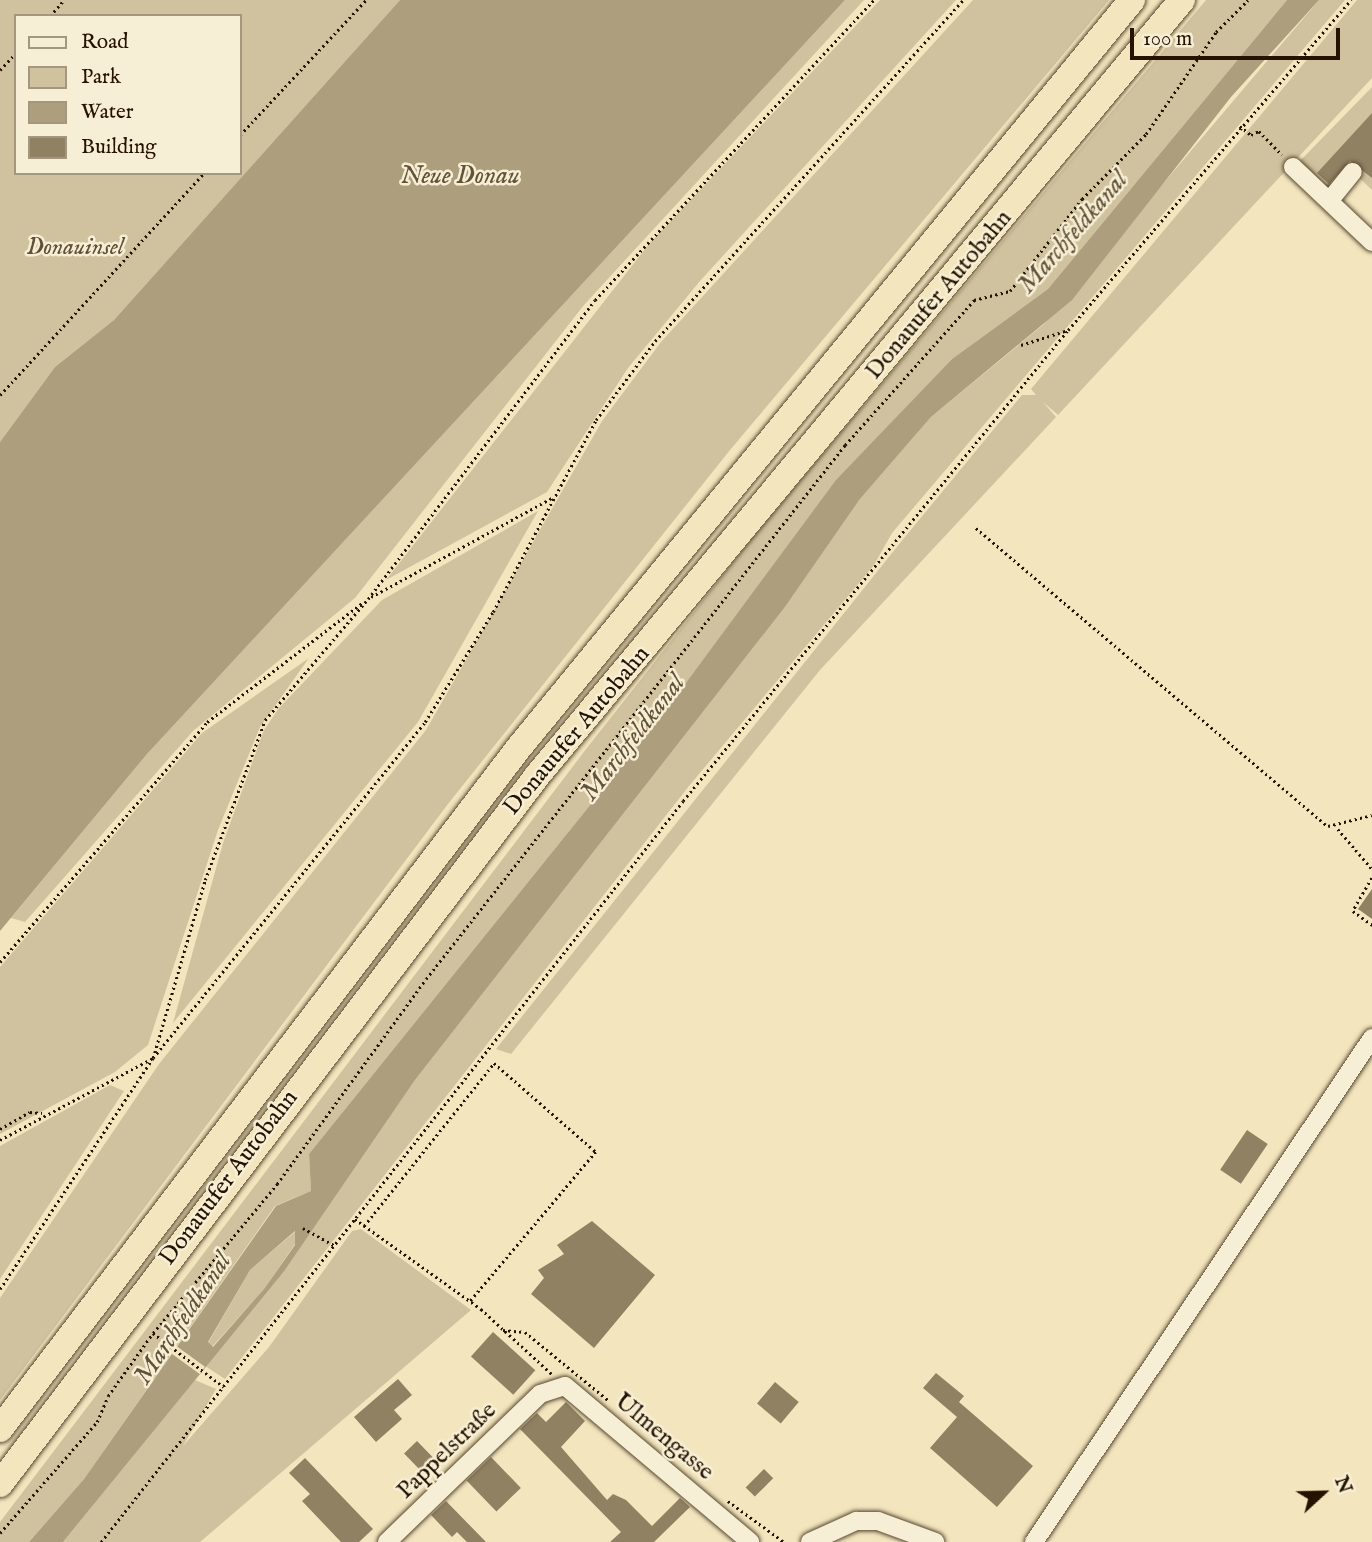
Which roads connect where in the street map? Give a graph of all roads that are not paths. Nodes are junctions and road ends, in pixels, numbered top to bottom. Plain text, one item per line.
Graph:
1 (1132, 0) edge
2 (1182, 0) edge
3 (1293, 167) road end
4 (1353, 172) dead end
5 (1329, 200) junction
6 (1372, 242) edge
7 (1372, 1038) edge
8 (540, 1394) joint
9 (0, 1429) edge
10 (0, 1484) edge
11 (387, 1542) edge
12 (750, 1542) edge
13 (810, 1542) edge
14 (935, 1542) edge
15 (1034, 1542) edge

1 - 9 highway, Donauufer Autobahn
2 - 10 highway, Donauufer Autobahn
3 - 5 street
4 - 5 street
5 - 6 street
7 - 15 street
8 - 11 street, Pappelstraße
8 - 12 street, Ulmengasse
13 - 14 street

